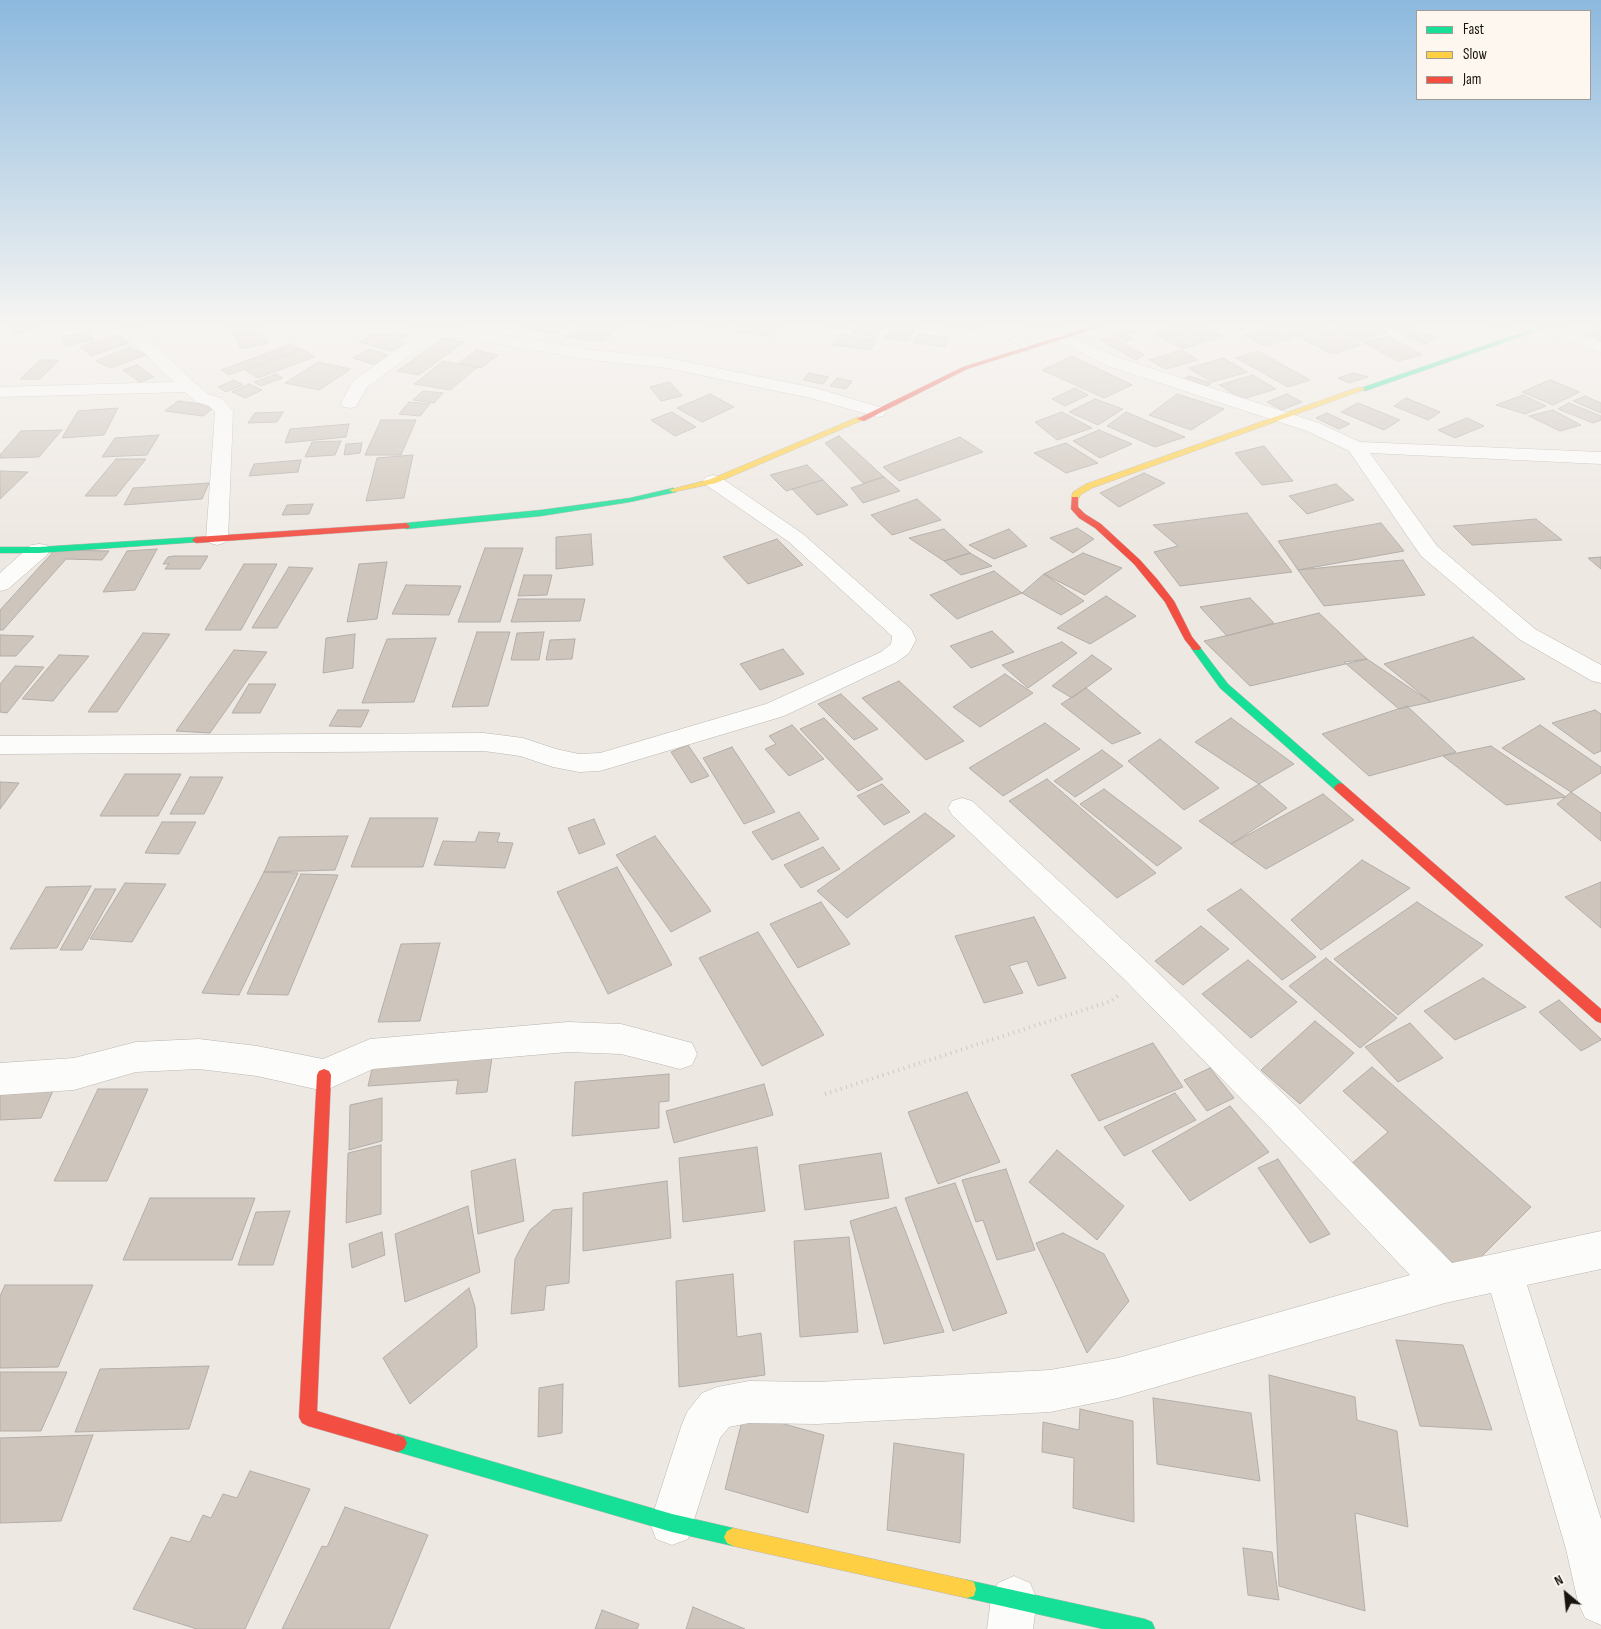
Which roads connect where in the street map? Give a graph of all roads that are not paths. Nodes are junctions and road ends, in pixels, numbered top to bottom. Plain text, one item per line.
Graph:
1 (209, 400) edge
2 (351, 400) edge
3 (838, 400) edge
4 (901, 400) edge
5 (1231, 400) edge
6 (1327, 400) edge
7 (350, 403) dead end
8 (877, 412) junction
9 (1283, 417) junction
10 (1356, 447) junction
11 (1601, 458) edge
12 (713, 481) junction
13 (217, 539) junction
14 (0, 550) edge
15 (39, 550) junction
16 (0, 584) edge
17 (1601, 675) edge
18 (0, 745) edge
19 (962, 808) dead end
20 (1601, 1017) edge
21 (680, 1054) dead end
22 (324, 1074) junction
23 (0, 1079) edge
24 (1601, 1250) edge
25 (1504, 1272) junction
26 (1445, 1284) junction
27 (672, 1523) junction
28 (1601, 1602) edge
29 (1012, 1614) edge
30 (1144, 1629) edge

1 - 13 street
2 - 7 street
3 - 8 street
4 - 8 street
5 - 9 street
6 - 9 street
8 - 12 street
9 - 10 street
9 - 20 street
10 - 11 street
10 - 17 street
12 - 13 street
12 - 18 street
13 - 15 street
14 - 15 street
15 - 16 street
19 - 26 street
21 - 22 street
22 - 23 street
22 - 27 street
24 - 25 street
25 - 26 street
25 - 28 street
26 - 27 street
27 - 29 street
29 - 30 street

